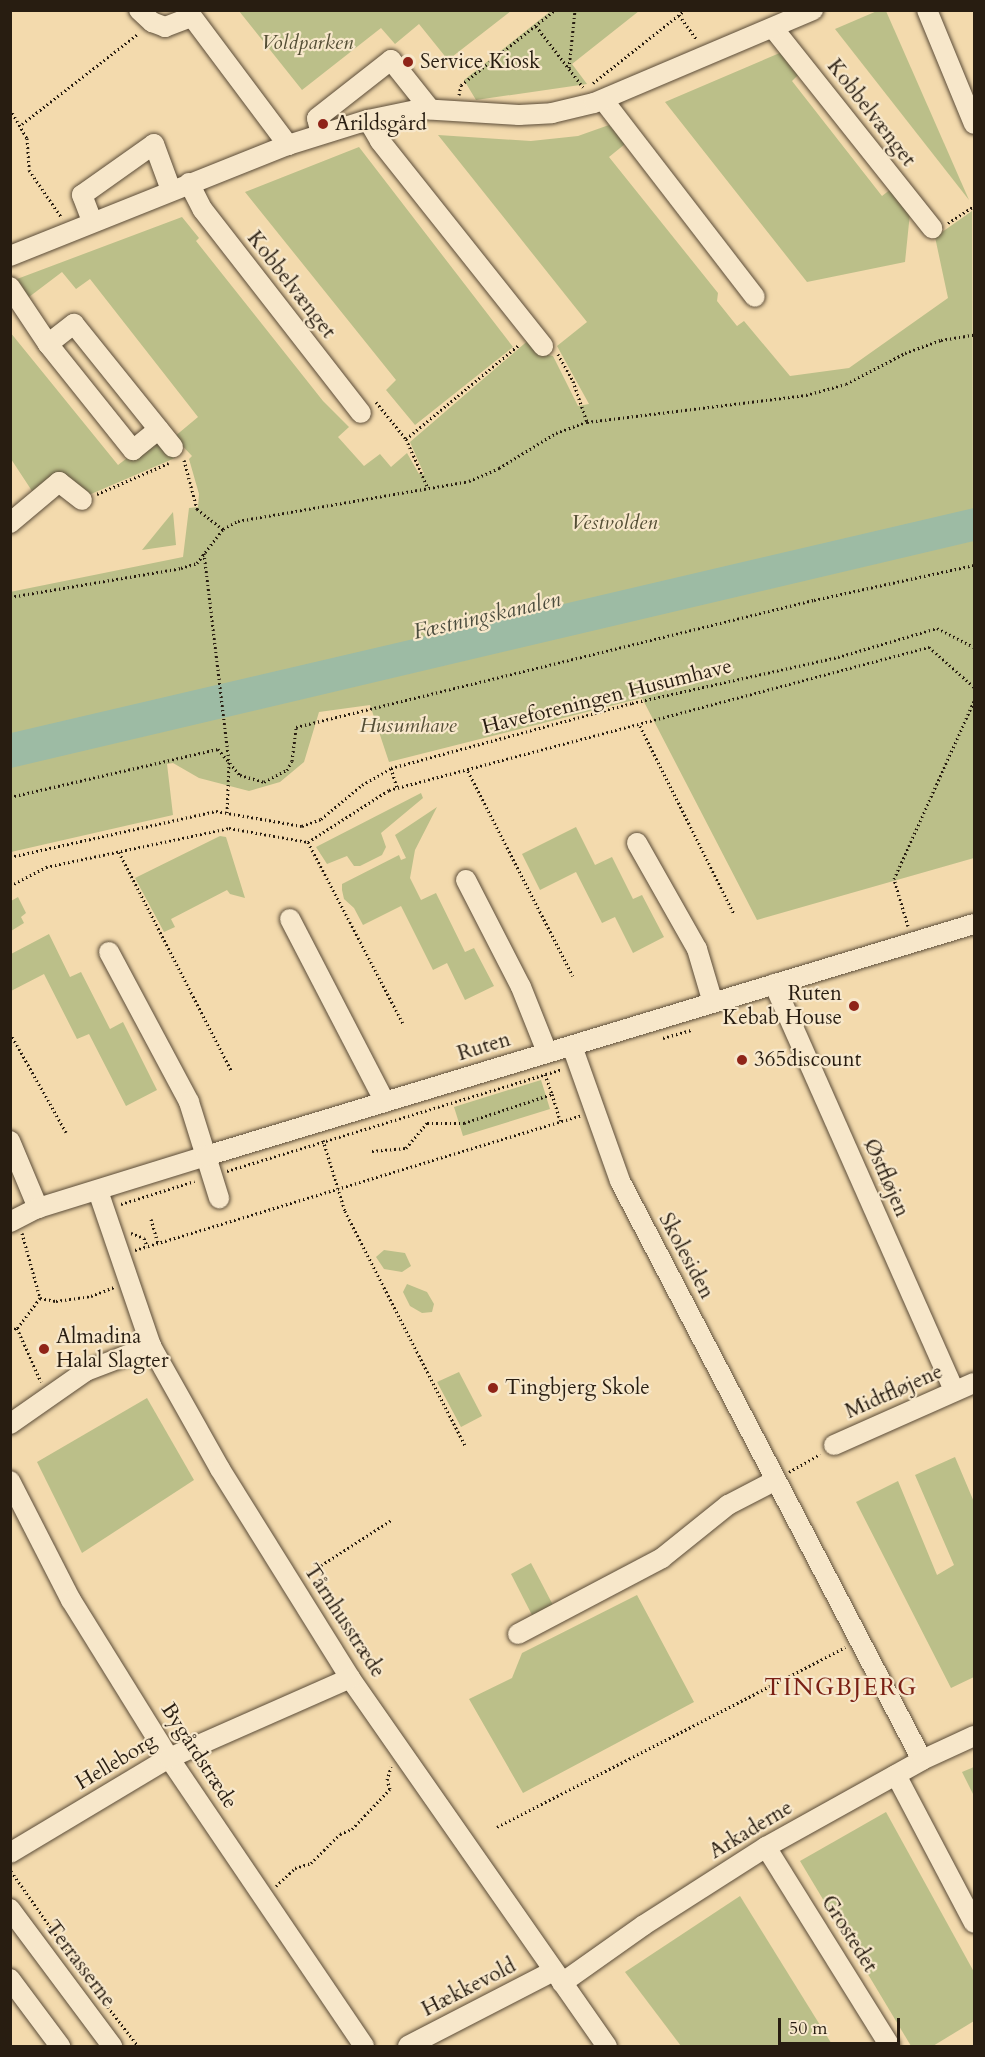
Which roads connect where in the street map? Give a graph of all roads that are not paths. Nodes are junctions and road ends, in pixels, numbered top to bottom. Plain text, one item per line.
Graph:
1 (813, 10) edge
2 (927, 10) edge
3 (189, 14) edge
4 (145, 16) edge
5 (773, 28) junction
6 (604, 101) junction
7 (430, 109) junction
8 (368, 120) junction
9 (975, 124) edge
10 (321, 134) junction
11 (288, 145) junction
12 (189, 183) junction
13 (171, 190) junction
14 (92, 221) junction
15 (932, 228) road end
16 (10, 256) edge
17 (10, 287) edge
18 (754, 297) dead end
19 (538, 340) road end
20 (48, 344) junction
21 (361, 413) road end
22 (159, 429) junction
23 (178, 452) road end
24 (82, 500) road end
25 (11, 523) edge
26 (637, 843) dead end
27 (466, 880) dead end
28 (290, 919) dead end
29 (975, 924) edge
30 (109, 952) dead end
31 (774, 984) junction
32 (713, 1003) junction
33 (547, 1053) junction
34 (575, 1055) junction
35 (385, 1102) junction
36 (10, 1141) edge
37 (206, 1155) junction
38 (98, 1191) junction
39 (219, 1198) dead end
40 (38, 1208) junction
41 (16, 1227) edge
42 (151, 1346) junction
43 (975, 1383) edge
44 (954, 1391) junction
45 (10, 1424) edge
46 (834, 1445) road end
47 (776, 1480) junction
48 (10, 1481) edge
49 (518, 1634) dead end
50 (350, 1678) junction
51 (975, 1736) edge
52 (169, 1758) junction
53 (922, 1760) junction
54 (896, 1775) junction
55 (766, 1847) junction
56 (10, 1853) edge
57 (10, 1909) edge
58 (975, 1923) edge
59 (557, 1977) junction
60 (10, 1979) edge
61 (60, 2046) edge
62 (112, 2046) edge
63 (364, 2046) edge
64 (408, 2046) edge
65 (607, 2046) edge
66 (890, 2046) edge

1 - 5 street
2 - 9 street
3 - 4 street
3 - 11 street
5 - 6 street
5 - 15 street, Kobbelvænget
6 - 7 street
6 - 18 street
7 - 8 street
7 - 10 street
8 - 10 street
8 - 19 street
10 - 11 street
11 - 12 street
12 - 13 street
12 - 21 street, Kobbelvænget
13 - 14 street
13 - 14 street
14 - 16 street
17 - 20 street
20 - 22 street
20 - 22 street
22 - 23 street
24 - 25 street
26 - 32 street
27 - 33 street
28 - 35 street
29 - 31 street, Ruten
30 - 37 street
31 - 32 street, Ruten
31 - 44 street, Østfløjen
32 - 34 street, Ruten
33 - 34 street, Ruten
33 - 35 street, Ruten
34 - 47 street, Skolesiden
35 - 37 street, Ruten
36 - 40 street
37 - 38 street, Ruten
37 - 39 street
38 - 40 street, Ruten
38 - 42 street, Tårnhusstræde
40 - 41 street, Ruten
42 - 45 street
42 - 50 street, Tårnhusstræde
43 - 44 street, Midtfløjene
44 - 46 street, Midtfløjene
47 - 49 street
47 - 53 street, Skolesiden
48 - 52 street, Bygårdstræde
50 - 52 street, Helleborg
50 - 59 street, Tårnhusstræde
51 - 53 street, Arkaderne
52 - 56 street, Helleborg
52 - 63 street, Bygårdstræde
53 - 54 street, Arkaderne
54 - 55 street, Arkaderne
54 - 58 street
55 - 59 street, Arkaderne
55 - 66 street, Grostedet
57 - 62 street, Terrasserne
59 - 64 street, Hækkevold
59 - 65 street, Tårnhusstræde
60 - 61 street

